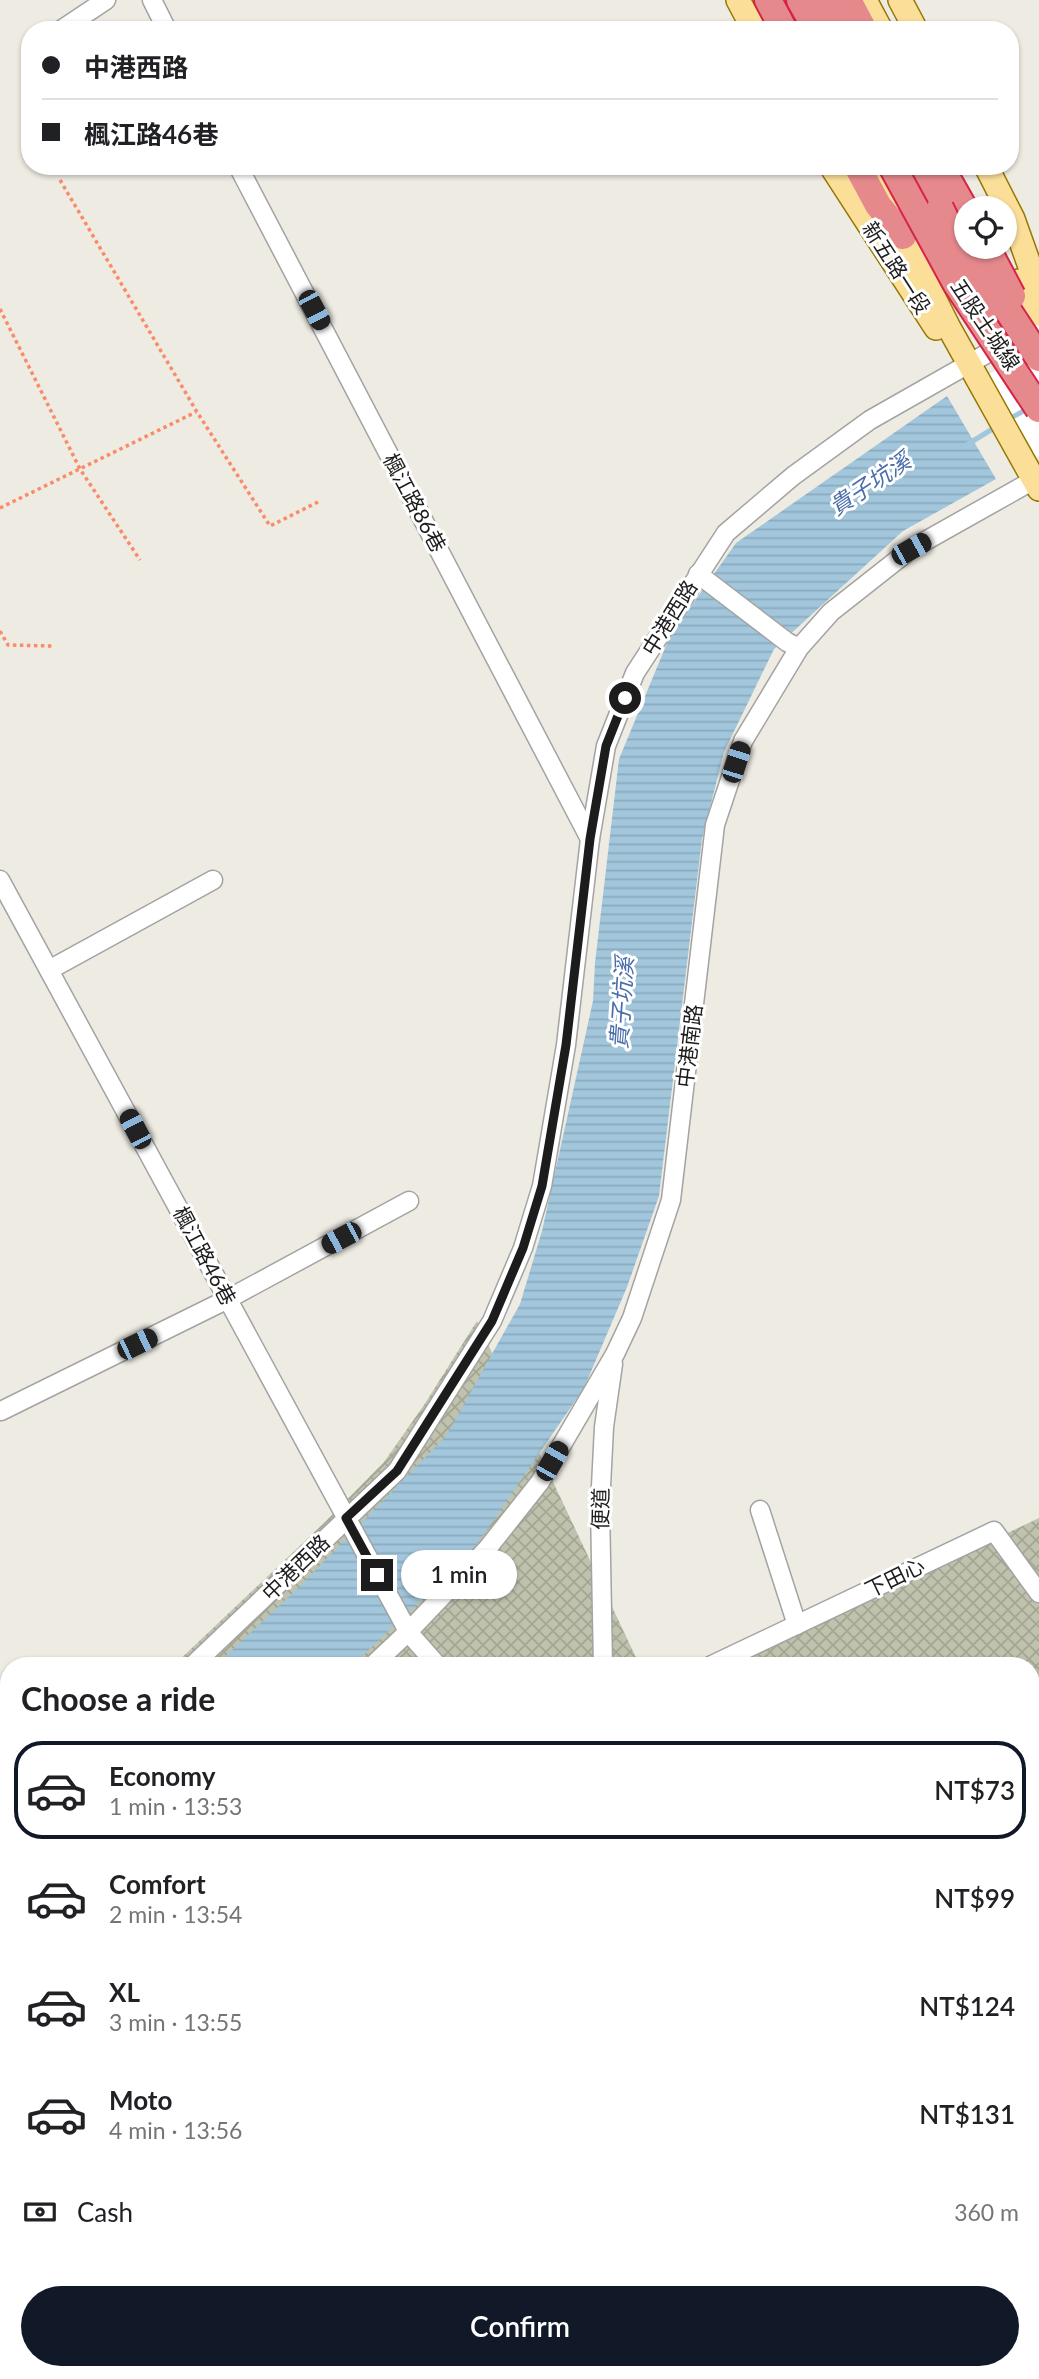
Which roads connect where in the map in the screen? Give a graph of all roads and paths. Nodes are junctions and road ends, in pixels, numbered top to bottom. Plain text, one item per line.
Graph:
1 (106, 0) edge
2 (152, 0) edge
3 (738, 0) edge
4 (768, 0) edge
5 (787, 0) edge
6 (800, 0) edge
7 (822, 0) edge
8 (848, 0) edge
9 (864, 0) edge
10 (900, 0) edge
11 (74, 21) edge
12 (162, 21) edge
13 (749, 21) edge
14 (779, 21) edge
15 (798, 21) edge
16 (812, 21) edge
17 (834, 21) edge
18 (859, 21) edge
19 (876, 21) edge
20 (911, 21) edge
21 (244, 175) edge
22 (837, 175) edge
23 (862, 175) edge
24 (882, 175) edge
25 (897, 175) edge
26 (924, 175) edge
27 (943, 175) edge
28 (960, 175) edge
29 (991, 175) edge
30 (60, 180) dead end
31 (971, 196) edge
32 (953, 210) edge
33 (903, 236) junction
34 (992, 259) edge
35 (1007, 259) edge
36 (1039, 292) edge
37 (0, 309) edge
38 (1039, 314) edge
39 (1039, 324) edge
40 (1039, 351) edge
41 (1039, 358) edge
42 (973, 371) junction
43 (1033, 399) edge
44 (197, 412) junction
45 (80, 469) junction
46 (1034, 478) edge
47 (318, 502) dead end
48 (0, 508) edge
49 (140, 561) dead end
50 (702, 578) junction
51 (0, 631) edge
52 (793, 645) junction
53 (52, 646) dead end
54 (590, 839) junction
55 (0, 880) edge
56 (213, 880) dead end
57 (49, 970) junction
58 (409, 1201) dead end
59 (228, 1299) junction
60 (615, 1354) junction
61 (1, 1411) edge
62 (760, 1510) dead end
63 (349, 1524) junction
64 (1039, 1593) edge
65 (797, 1625) junction
66 (405, 1627) junction
67 (202, 1657) edge
68 (380, 1657) edge
69 (430, 1657) edge
70 (603, 1657) edge
71 (729, 1657) edge

1 - 11 street
2 - 12 street
3 - 13 main road
4 - 14 highway
5 - 15 main road
6 - 16 highway
7 - 17 highway
8 - 18 highway
9 - 19 main road
10 - 20 main road
21 - 54 street, 楓江路86巷
22 - 42 main road, 新五路一段
23 - 33 highway
24 - 33 main road, 新五路一段
25 - 43 highway, 五股土城線, bridge
26 - 32 highway
27 - 32 highway
28 - 31 main road
29 - 36 main road
30 - 44 path
32 - 41 highway, bridge
32 - 43 highway, bridge
33 - 42 main road, 新五路一段
34 - 40 highway, 五股土城線, bridge
35 - 38 main road
37 - 45 path
39 - 42 street, 中港西路
42 - 46 main road
42 - 50 street, 中港西路
44 - 45 path
44 - 47 path
45 - 48 path
45 - 49 path
46 - 52 street, 中港南路
50 - 52 street
50 - 54 street, 中港西路
51 - 53 path
52 - 60 street, 中港南路
54 - 63 street, 中港西路
55 - 57 street, 楓江路46巷
56 - 57 street
57 - 59 street, 楓江路46巷
58 - 59 street
59 - 61 street
59 - 63 street, 楓江路46巷
60 - 66 street, 中港南路
60 - 70 street, 便道
62 - 65 street
63 - 66 street, 楓江路46巷
63 - 67 street, 中港西路
64 - 65 street, 下田心
65 - 71 street, 下田心
66 - 68 street, 中港南路
66 - 69 street

